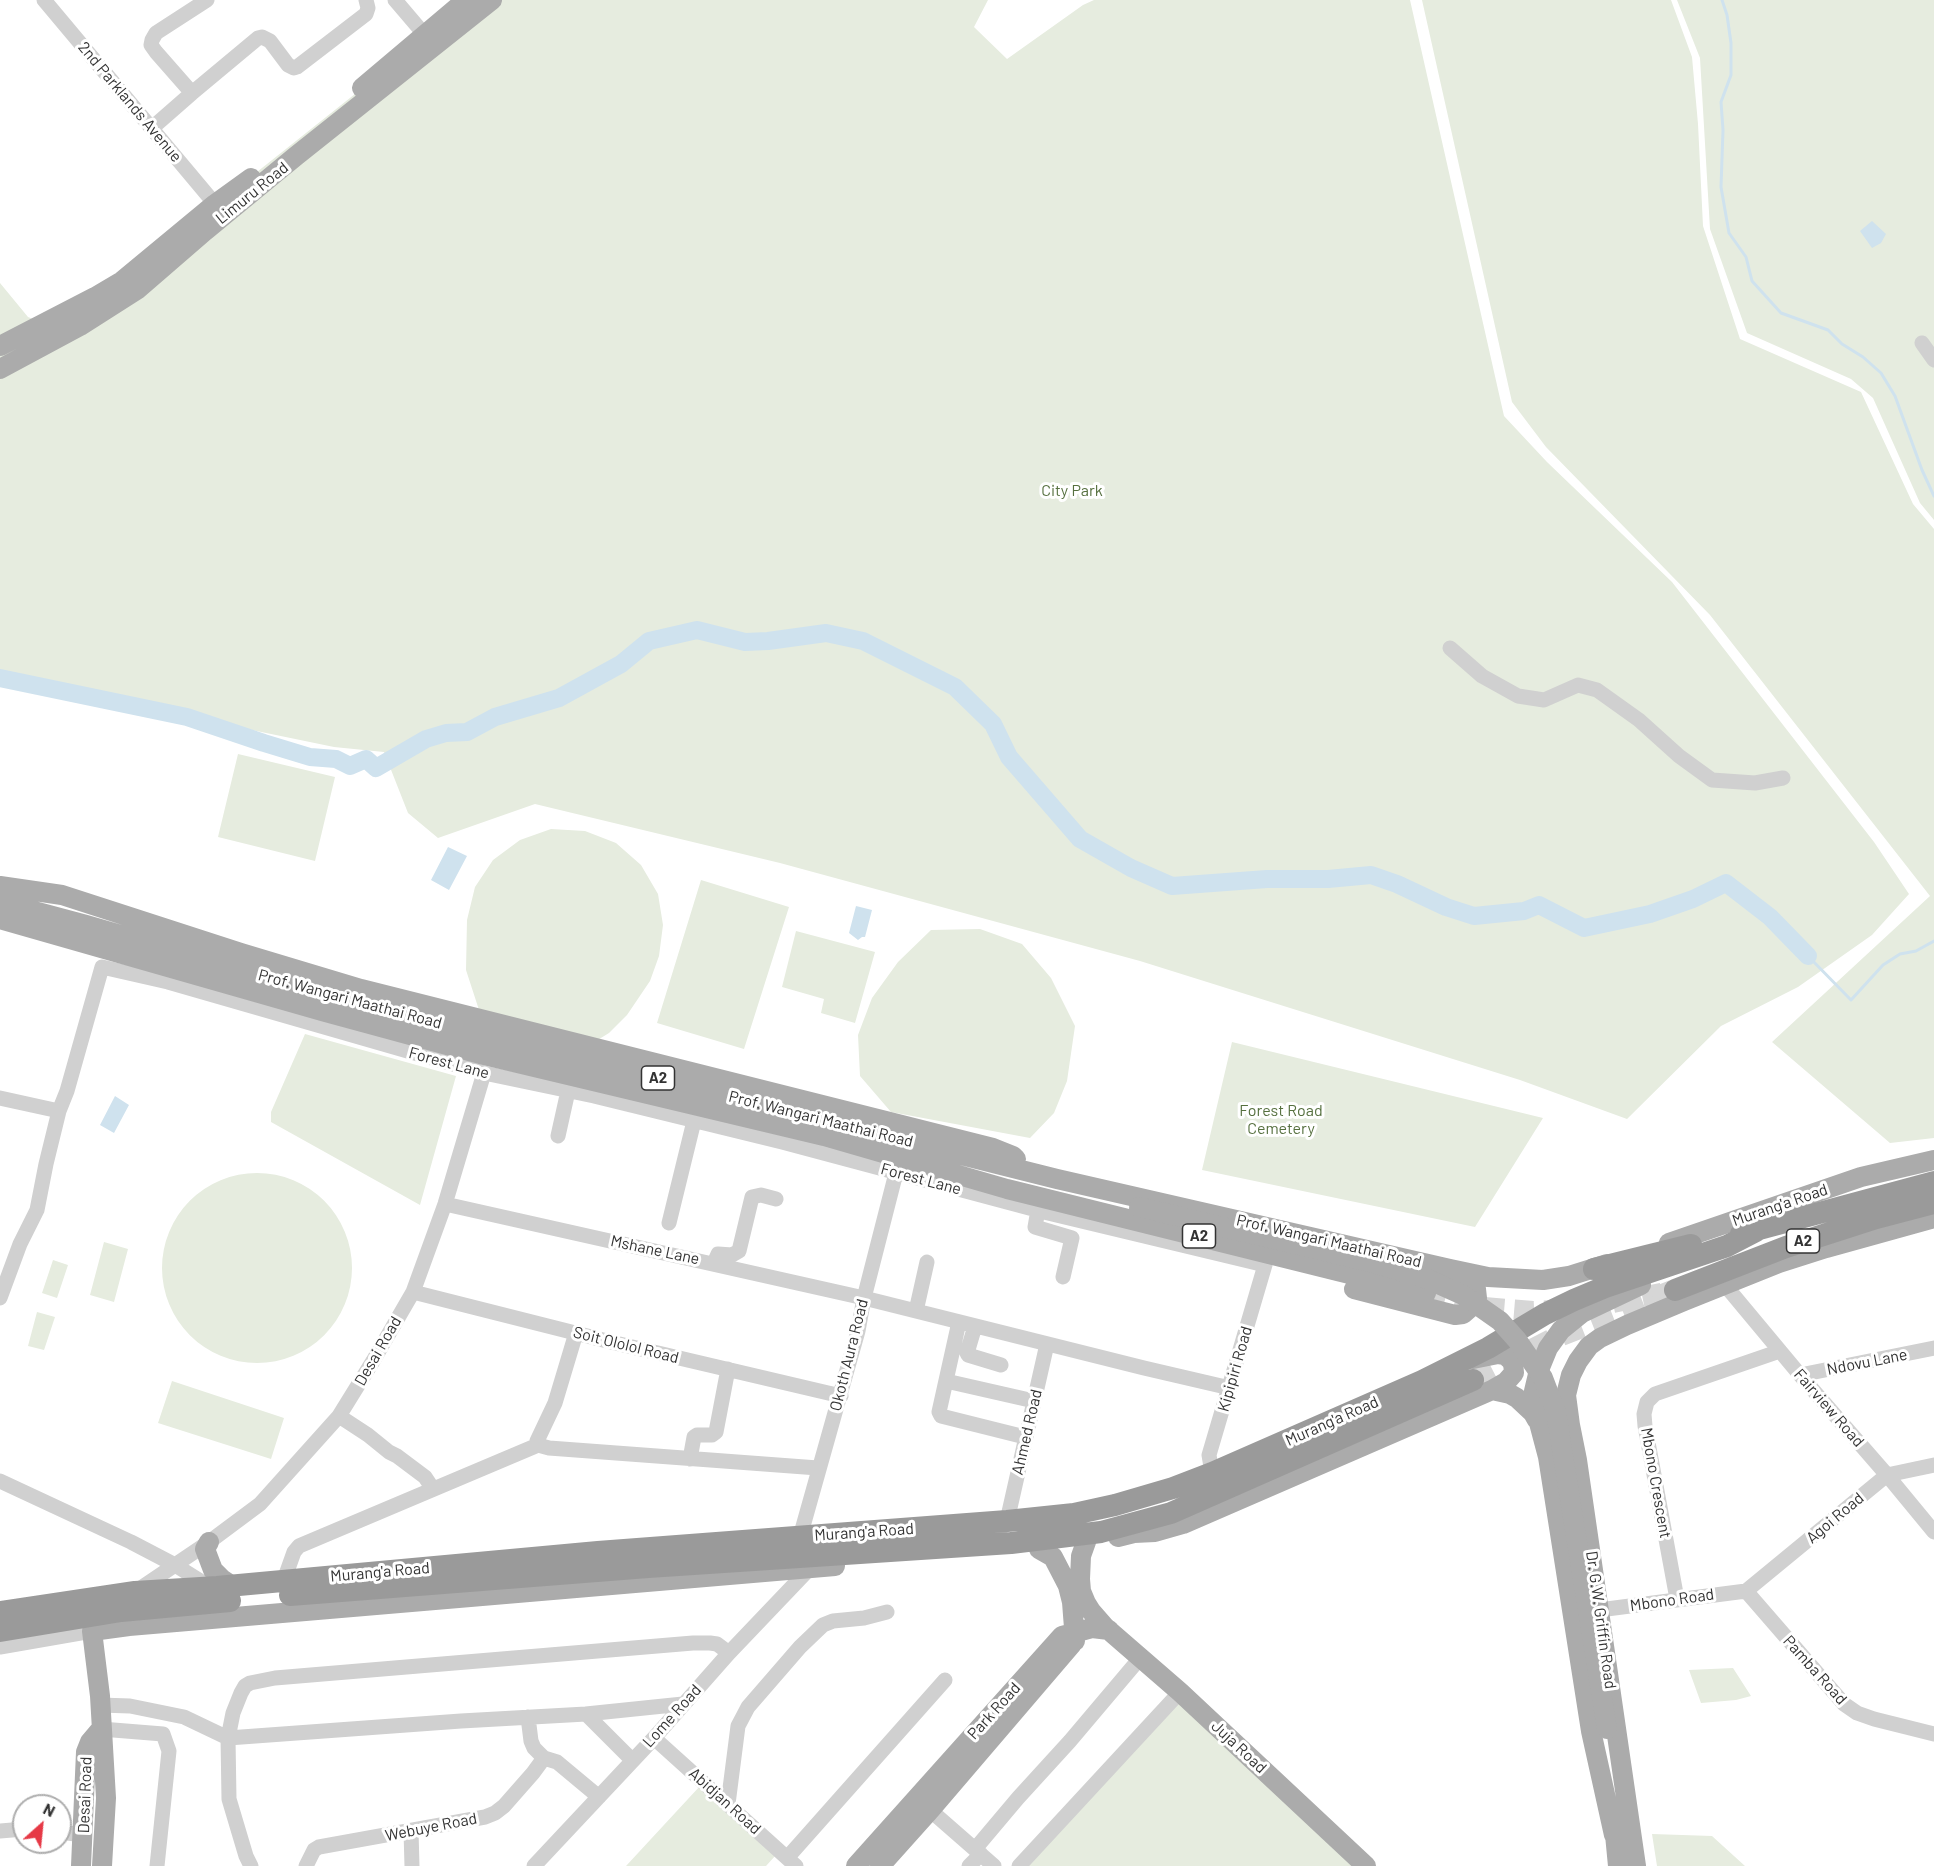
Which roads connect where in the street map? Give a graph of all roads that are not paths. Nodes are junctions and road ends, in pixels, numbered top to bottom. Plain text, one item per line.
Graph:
1 (44, 0) edge
2 (207, 0) edge
3 (366, 0) edge
4 (395, 0) edge
5 (466, 0) edge
6 (492, 0) edge
7 (428, 40) junction
8 (192, 93) junction
9 (152, 128) junction
10 (215, 204) junction
11 (1922, 343) dead end
12 (0, 346) edge
13 (1934, 360) edge
14 (0, 369) edge
15 (1450, 648) dead end
16 (1783, 778) dead end
17 (0, 886) edge
18 (0, 902) edge
19 (0, 918) edge
20 (484, 1073) junction
21 (568, 1090) junction
22 (0, 1098) edge
23 (59, 1111) junction
24 (694, 1121) junction
25 (558, 1136) dead end
26 (1934, 1160) edge
27 (1028, 1171) junction
28 (896, 1173) junction
29 (972, 1178) junction
30 (1057, 1179) junction
31 (1934, 1182) edge
32 (776, 1199) dead end
33 (1934, 1203) edge
34 (445, 1204) junction
35 (1138, 1207) junction
36 (1038, 1210) junction
37 (1934, 1218) edge
38 (1077, 1220) junction
39 (669, 1222) dead end
40 (1756, 1231) junction
41 (1072, 1238) junction
42 (1649, 1255) joint
43 (927, 1262) dead end
44 (714, 1263) junction
45 (1679, 1263) junction
46 (1265, 1265) junction
47 (1450, 1269) junction
48 (1594, 1269) junction
49 (1063, 1277) dead end
50 (1725, 1285) junction
51 (1, 1288) edge
52 (1675, 1290) dead end
53 (413, 1292) junction
54 (1426, 1293) tunnel mouth
55 (864, 1298) junction
56 (916, 1311) junction
57 (959, 1322) junction
58 (975, 1326) junction
59 (576, 1333) junction
60 (1047, 1344) junction
61 (1934, 1348) edge
62 (1780, 1351) junction
63 (1001, 1365) dead end
64 (728, 1369) junction
65 (1800, 1375) junction
66 (1477, 1377) junction
67 (946, 1381) junction
68 (1230, 1388) junction
69 (841, 1396) junction
70 (1034, 1401) junction
71 (339, 1416) junction
72 (1539, 1424) junction
73 (1570, 1425) junction
74 (1025, 1437) junction
75 (538, 1445) junction
76 (690, 1459) junction
77 (1934, 1465) edge
78 (818, 1468) junction
79 (1212, 1473) junction
80 (1887, 1474) junction
81 (0, 1481) edge
82 (433, 1489) junction
83 (1007, 1521) junction
84 (1934, 1532) edge
85 (1110, 1534) junction
86 (800, 1538) junction
87 (208, 1542) junction
88 (1086, 1542) junction
89 (1039, 1549) junction
90 (175, 1565) junction
91 (811, 1567) junction
92 (284, 1580) junction
93 (221, 1586) junction
94 (1746, 1591) junction
95 (135, 1592) junction
96 (1677, 1599) junction
97 (1599, 1610) junction
98 (0, 1612) edge
99 (887, 1612) dead end
100 (0, 1630) edge
101 (1109, 1630) junction
102 (92, 1631) junction
103 (1074, 1636) junction
104 (1126, 1644) junction
105 (0, 1647) edge
106 (729, 1653) junction
107 (1141, 1657) junction
108 (945, 1680) dead end
109 (1180, 1692) junction
110 (683, 1704) junction
111 (100, 1705) junction
112 (586, 1714) junction
113 (528, 1717) junction
114 (101, 1729) junction
115 (1934, 1734) edge
116 (228, 1738) junction
117 (654, 1738) junction
118 (544, 1758) junction
119 (632, 1761) junction
120 (599, 1797) junction
121 (728, 1804) junction
122 (930, 1810) junction
123 (411, 1831) junction
124 (72, 1833) edge
125 (83, 1834) junction
126 (1623, 1834) junction
127 (978, 1851) junction
128 (791, 1862) edge
129 (81, 1866) edge
130 (102, 1866) edge
131 (157, 1866) edge
132 (251, 1866) edge
133 (306, 1866) edge
134 (412, 1866) edge
135 (534, 1866) edge
136 (856, 1866) edge
137 (880, 1866) edge
138 (969, 1866) edge
139 (994, 1866) edge
140 (1019, 1866) edge
141 (1366, 1866) edge
142 (1618, 1866) edge
143 (1636, 1866) edge

1 - 9 street, 2nd Parklands Avenue
2 - 8 street
3 - 8 street
4 - 7 street
5 - 7 main road, Limuru Road
6 - 7 main road, Limuru Road
7 - 10 main road, Limuru Road
7 - 14 main road, Limuru Road
8 - 9 street
9 - 10 street, 2nd Parklands Avenue
10 - 12 main road, Limuru Road
11 - 13 street
15 - 16 street
17 - 27 main road
18 - 27 main road, Prof. Wangari Maathai Road / A2
19 - 29 main road, Prof. Wangari Maathai Road / A2
20 - 21 street, Forest Lane
20 - 23 street, Forest Lane
20 - 34 street, Desai Road
21 - 24 street, Forest Lane
21 - 25 street
22 - 23 street
23 - 51 street
24 - 28 street, Forest Lane
24 - 39 street
26 - 48 main road, Murang'a Road
27 - 30 main road, Prof. Wangari Maathai Road / A2
28 - 36 street, Forest Lane
28 - 55 street, Okoth Aura Road
29 - 35 main road
29 - 54 main road, Prof. Wangari Maathai Road / A2
30 - 35 main road
30 - 47 main road, Prof. Wangari Maathai Road / A2
31 - 40 highway, Murang'a Road / A2
32 - 44 street
33 - 52 highway, A2
34 - 44 street, Mshane Lane
34 - 53 street, Desai Road
35 - 126 main road, Prof. Wangari Maathai Road, bridge
36 - 38 street
36 - 41 street
37 - 50 main road
38 - 41 street
38 - 46 street
40 - 42 highway, Murang'a Road / A2
40 - 45 highway, Murang'a Road
41 - 49 street
42 - 48 highway, Prof. Wangari Maathai Road / A2
43 - 56 street
44 - 55 street, Mshane Lane
45 - 66 highway, Murang'a Road
45 - 72 main road, Murang'a Road
46 - 47 main road
46 - 68 street, Kipipiri Road
47 - 48 main road, Prof. Wangari Maathai Road / A2
50 - 62 street, Fairview Road
50 - 73 main road, Dr. G.W. Griffin Road
53 - 59 street, Soit Ololol Road
53 - 71 street, Desai Road
55 - 56 street, Mshane Lane
55 - 69 street, Okoth Aura Road
56 - 57 street, Mshane Lane
57 - 58 street, Mshane Lane
57 - 67 street
58 - 60 street, Mshane Lane
58 - 63 street
59 - 64 street, Soit Ololol Road
59 - 75 street
60 - 68 street, Mshane Lane
60 - 70 street, Ahmed Road
61 - 65 street, Ndovu Lane
62 - 65 street, Fairview Road
62 - 96 street, Mbono Crescent
64 - 69 street, Soit Ololol Road
64 - 76 street
65 - 80 street, Fairview Road
66 - 72 main road
66 - 79 highway, Murang'a Road
66 - 85 highway, Murang'a Road
67 - 70 street
67 - 74 street
68 - 79 street, Kipipiri Road
69 - 78 street, Okoth Aura Road
70 - 74 street, Ahmed Road
71 - 82 street
71 - 87 street, Desai Road
72 - 73 main road
72 - 126 main road, Dr. G.W. Griffin Road
73 - 97 main road, Dr. G.W. Griffin Road
74 - 83 street, Ahmed Road
75 - 76 street
75 - 82 street
76 - 78 street
77 - 80 street, Agoi Road
78 - 86 street, Okoth Aura Road
79 - 83 highway, Murang'a Road
80 - 84 street, Fairview Road
80 - 94 street, Agoi Road
81 - 90 street
82 - 92 street
83 - 86 highway, Murang'a Road
85 - 88 main road, Murang'a Road
85 - 100 highway, Murang'a Road
86 - 92 highway, Murang'a Road
87 - 90 street, Desai Road
87 - 93 main road
88 - 89 main road, Murang'a Road
88 - 101 main road, Juja Road
89 - 91 main road, Murang'a Road
89 - 103 main road
90 - 93 street
90 - 95 street, Desai Road
91 - 102 main road, Murang'a Road
91 - 106 street, Lome Road
92 - 93 highway, Murang'a Road
93 - 95 highway, Murang'a Road
94 - 96 street, Mbono Road
94 - 115 street, Pamba Road
95 - 98 highway, Murang'a Road
96 - 97 street, Mbono Road
97 - 126 main road, Dr. G.W. Griffin Road
99 - 121 street
101 - 103 main road
101 - 104 main road, Juja Road
102 - 105 street, Murang'a Road
102 - 111 main road, Desai Road
103 - 104 main road
103 - 122 main road, Park Road
103 - 136 main road, Park Road
104 - 107 main road, Juja Road
106 - 110 street, Lome Road
106 - 116 street
107 - 109 main road, Juja Road
107 - 127 street
108 - 128 street
109 - 140 street
109 - 141 main road, Juja Road
110 - 112 street
110 - 117 street, Lome Road
111 - 114 main road, Desai Road
111 - 116 street
112 - 113 street
112 - 119 street
113 - 116 street
113 - 118 street
114 - 125 main road, Desai Road
114 - 130 main road, Desai Road
114 - 131 street
116 - 132 street
117 - 119 street, Lome Road
117 - 121 street, Abidjan Road
118 - 120 street
118 - 123 street, Webuye Road
119 - 120 street, Lome Road
120 - 135 street, Lome Road
121 - 128 street, Abidjan Road
122 - 127 street
122 - 137 main road, Park Road
123 - 133 street, Webuye Road
123 - 134 street
124 - 125 street
125 - 129 main road, Desai Road
126 - 142 main road, Dr. G.W. Griffin Road
126 - 143 main road, Dr. G.W. Griffin Road
127 - 138 street
127 - 139 street

